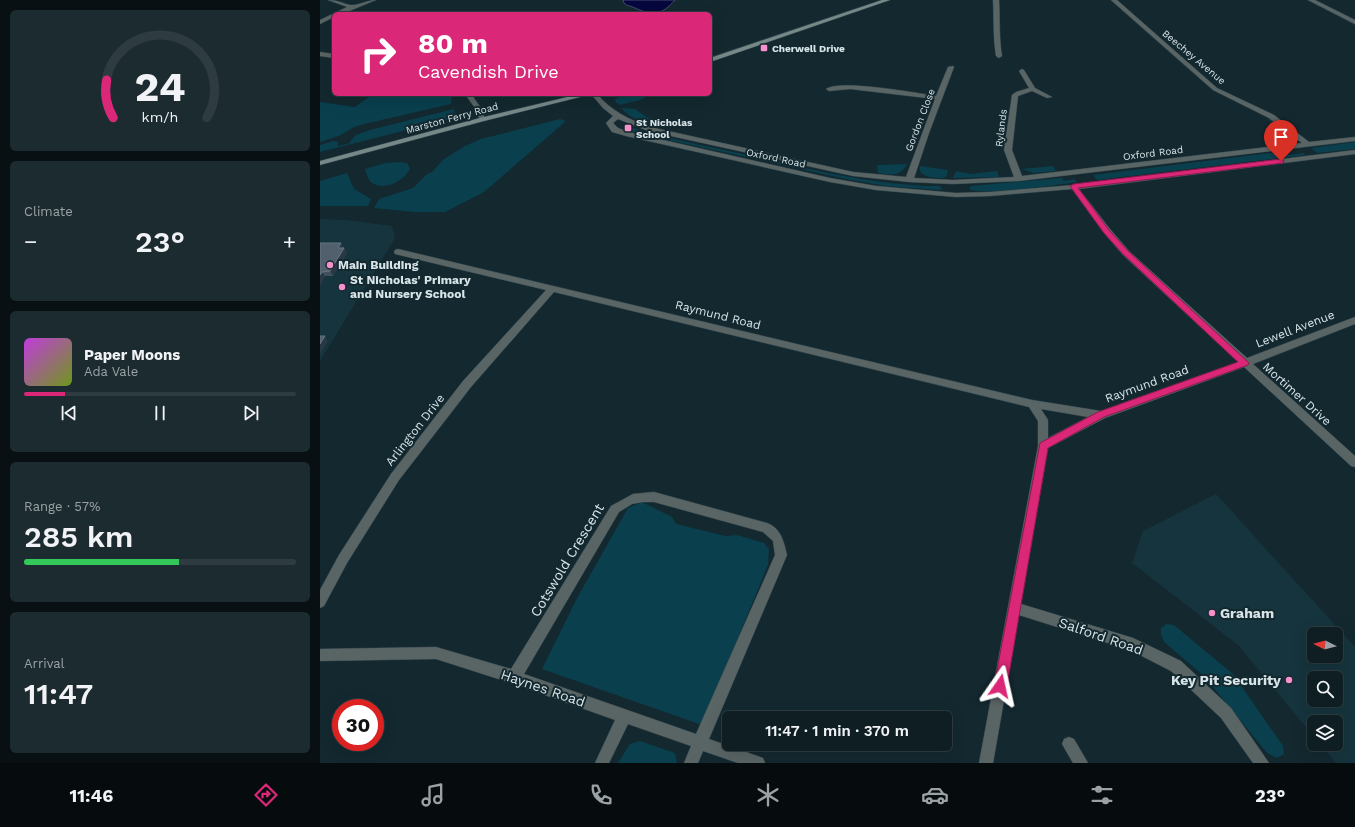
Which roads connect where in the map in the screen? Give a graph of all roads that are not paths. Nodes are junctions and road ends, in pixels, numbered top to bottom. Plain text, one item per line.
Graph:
1 (331, 0) edge
2 (373, 0) edge
3 (887, 0) edge
4 (996, 0) edge
5 (1114, 0) edge
6 (1311, 0) edge
7 (352, 7) junction
8 (341, 12) edge
9 (332, 17) edge
10 (320, 22) edge
11 (1355, 22) edge
12 (320, 54) edge
13 (332, 56) edge
14 (999, 56) dead end
15 (712, 59) edge
16 (950, 67) dead end
17 (1022, 71) dead end
18 (830, 89) dead end
19 (1033, 89) junction
20 (469, 96) edge
21 (580, 96) edge
22 (596, 96) edge
23 (1049, 97) dead end
24 (939, 98) junction
25 (617, 116) junction
26 (482, 119) junction
27 (1355, 139) edge
28 (1308, 145) junction
29 (1355, 152) edge
30 (320, 163) edge
31 (1019, 179) junction
32 (909, 180) junction
33 (953, 182) junction
34 (1074, 186) junction
35 (956, 195) junction
36 (398, 252) dead end
37 (552, 289) junction
38 (1355, 320) edge
39 (1245, 363) junction
40 (1032, 404) junction
41 (1101, 415) junction
42 (1044, 446) junction
43 (1355, 463) edge
44 (320, 602) edge
45 (1015, 608) junction
46 (320, 655) edge
47 (514, 677) junction
48 (624, 716) junction
49 (699, 742) junction
50 (1069, 744) dead end
51 (602, 763) edge
52 (691, 763) edge
53 (758, 763) edge
54 (986, 763) edge
55 (1081, 763) edge
56 (1262, 763) edge

1 - 7 street
2 - 7 street
3 - 15 main road
4 - 14 street
5 - 28 street, Beechey Avenue
6 - 11 street
7 - 8 street
9 - 10 street
12 - 13 street
16 - 24 street, Gordon Close
17 - 19 street
18 - 24 street
19 - 23 street
19 - 31 street, Rylands
20 - 26 street
21 - 26 main road, Marston Ferry Road
22 - 25 street, Oxford Road
24 - 32 street, Gordon Close
25 - 32 street, Oxford Road
25 - 35 street, Oxford Road
26 - 30 main road, Marston Ferry Road
27 - 28 street, Oxford Road
28 - 31 street, Oxford Road
29 - 34 street, Oxford Road
31 - 33 street, Oxford Road
32 - 33 street, Oxford Road
33 - 35 street
34 - 35 street, Oxford Road
34 - 39 street, Mortimer Drive
36 - 37 street, Raymund Road
37 - 40 street, Raymund Road
37 - 44 street, Arlington Drive
38 - 39 street, Lewell Avenue
39 - 41 street, Raymund Road
39 - 43 street, Mortimer Drive
40 - 41 street, Raymund Road
40 - 42 street
41 - 42 street
42 - 45 street
45 - 54 street
45 - 56 street, Salford Road
46 - 47 street, Haynes Road
47 - 48 street, Haynes Road
47 - 49 street, Cotswold Crescent
48 - 49 street, Haynes Road
48 - 51 street
49 - 52 street, Cotswold Crescent
49 - 53 street, Haynes Road
50 - 55 street

